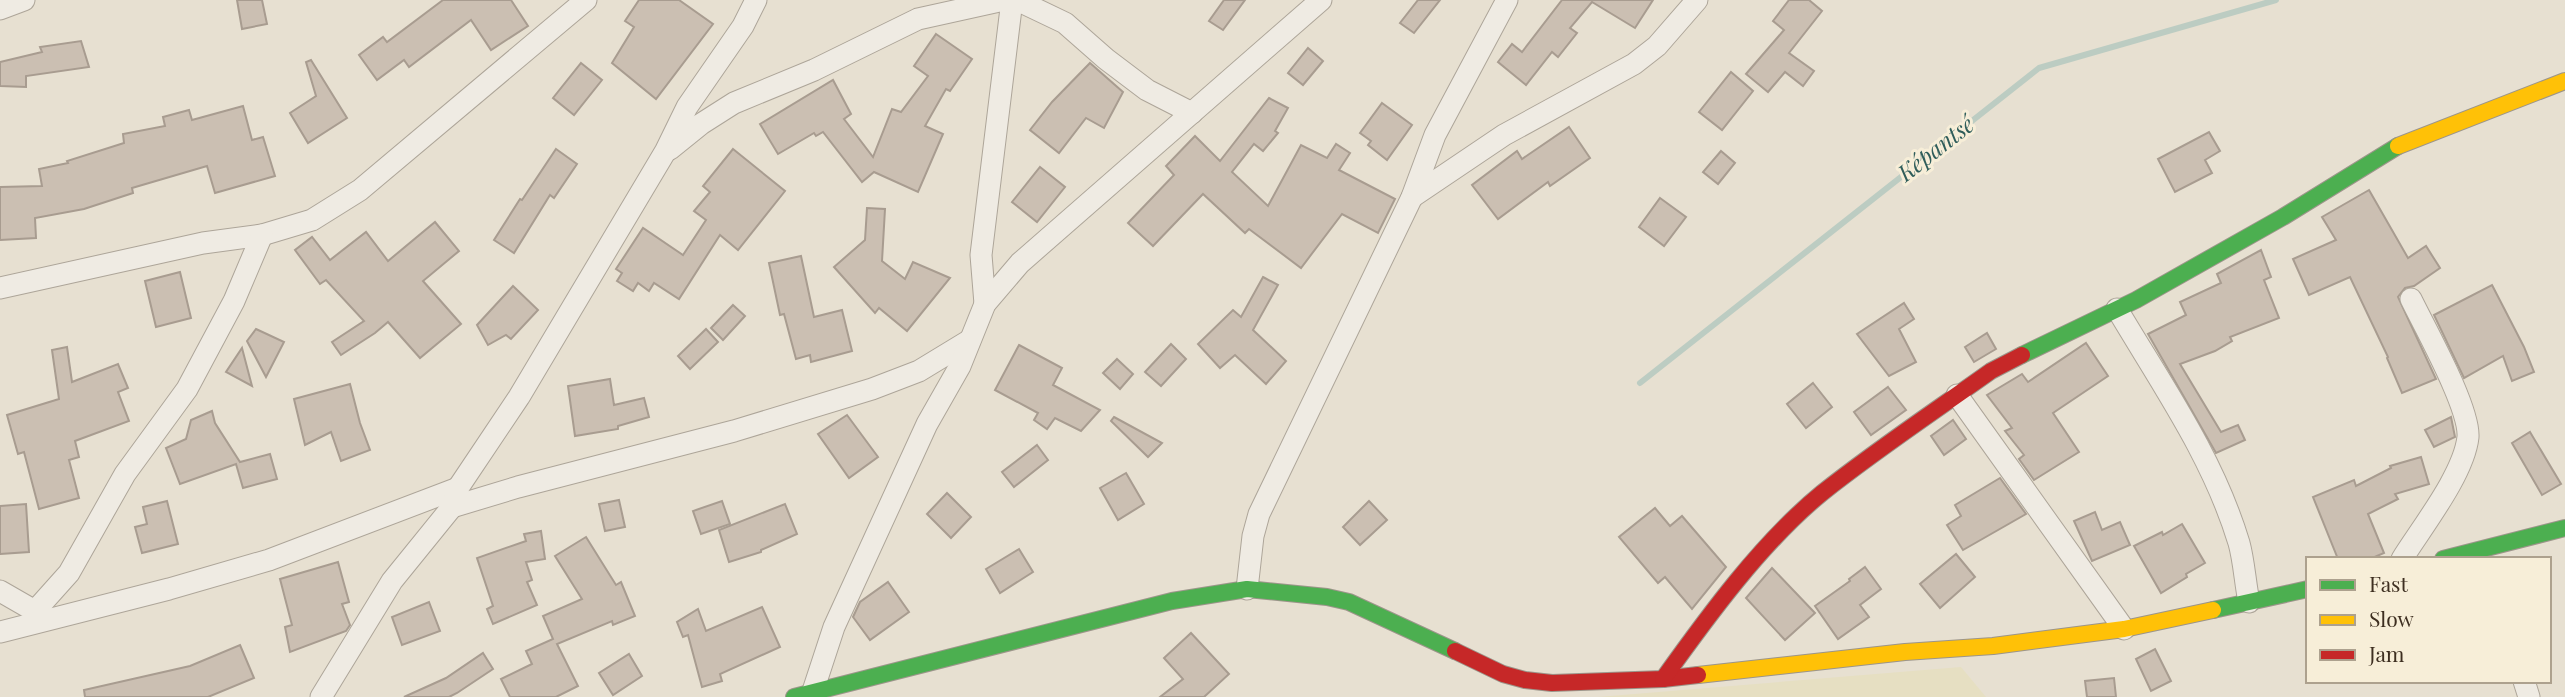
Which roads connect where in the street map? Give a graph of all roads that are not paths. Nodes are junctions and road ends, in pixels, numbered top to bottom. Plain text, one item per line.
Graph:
1 (24, 0) edge
2 (586, 0) edge
3 (756, 0) edge
4 (1004, 0) edge
5 (1014, 0) edge
6 (1321, 0) edge
7 (1507, 0) edge
8 (1698, 0) edge
9 (0, 9) edge
10 (2565, 81) edge
11 (1192, 113) junction
12 (666, 152) junction
13 (1412, 197) junction
14 (262, 236) junction
15 (0, 288) edge
16 (2411, 299) dead end
17 (985, 304) junction
18 (2117, 309) junction
19 (970, 340) junction
20 (1957, 394) junction
21 (455, 497) junction
22 (2565, 528) edge
23 (2487, 554) edge
24 (2403, 557) edge
25 (2461, 557) edge
26 (1247, 589) junction
27 (2306, 589) edge
28 (0, 591) edge
29 (2249, 601) junction
30 (42, 615) junction
31 (2124, 629) junction
32 (0, 632) edge
33 (1663, 679) junction
34 (847, 691) edge
35 (805, 696) edge
36 (321, 697) edge

1 - 9 street
2 - 14 street
3 - 12 street
4 - 12 street
5 - 11 street
5 - 17 street
6 - 11 street
7 - 13 street
8 - 13 street
10 - 18 main road
11 - 17 street
12 - 21 street
13 - 26 street
14 - 15 street
14 - 30 street
16 - 24 street
17 - 19 street
18 - 20 main road
18 - 29 street
19 - 21 street
19 - 35 street
20 - 31 street
20 - 33 main road
21 - 30 street
21 - 36 street
22 - 23 main road
23 - 25 main road
26 - 33 main road
26 - 34 main road
27 - 29 main road
28 - 30 street
29 - 31 main road
30 - 32 street
31 - 33 main road
34 - 35 main road

